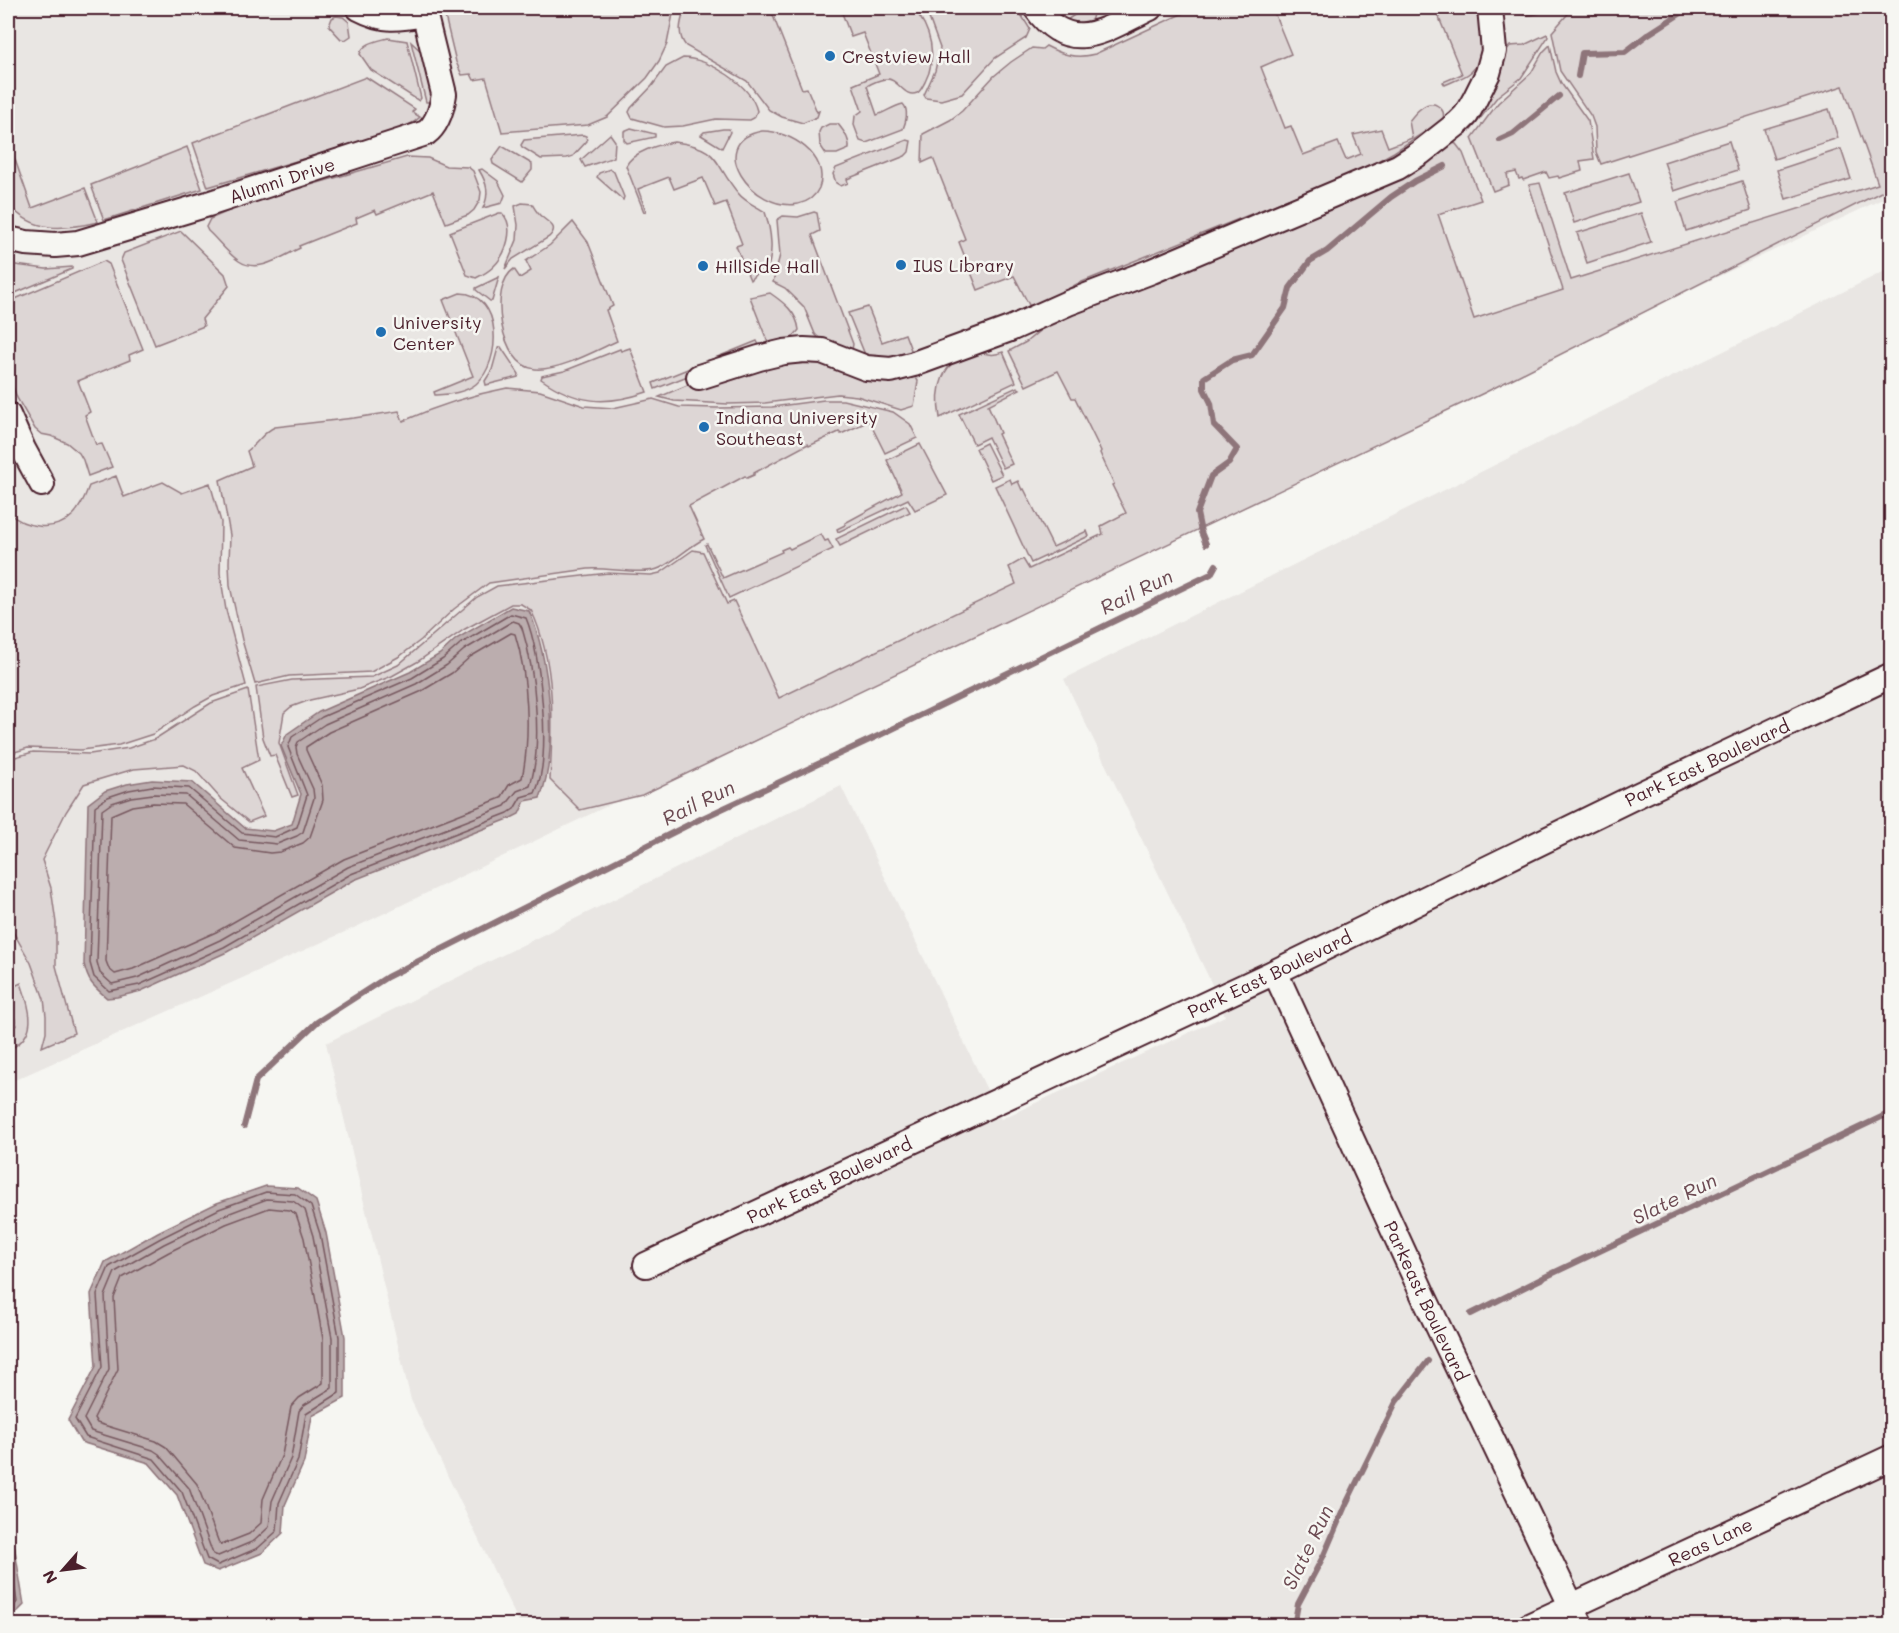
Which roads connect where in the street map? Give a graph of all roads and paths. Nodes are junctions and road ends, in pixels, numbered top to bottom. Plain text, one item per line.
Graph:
1 (359, 8) edge
2 (1036, 8) edge
3 (1150, 8) edge
4 (1490, 8) edge
5 (424, 11) edge
6 (8, 239) edge
7 (699, 377) dead end
8 (8, 415) edge
9 (42, 484) dead end
10 (1892, 675) edge
11 (1275, 972) junction
12 (646, 1265) dead end
13 (1892, 1458) edge
14 (1576, 1616) edge
15 (1529, 1626) edge

1 - 5 street
2 - 3 street
4 - 7 street
5 - 6 street, Alumni Drive
8 - 9 street
10 - 11 street, Park East Boulevard
11 - 12 street, Park East Boulevard
11 - 14 street, Parkeast Boulevard
13 - 14 street, Reas Lane
14 - 15 street, Reas Lane

